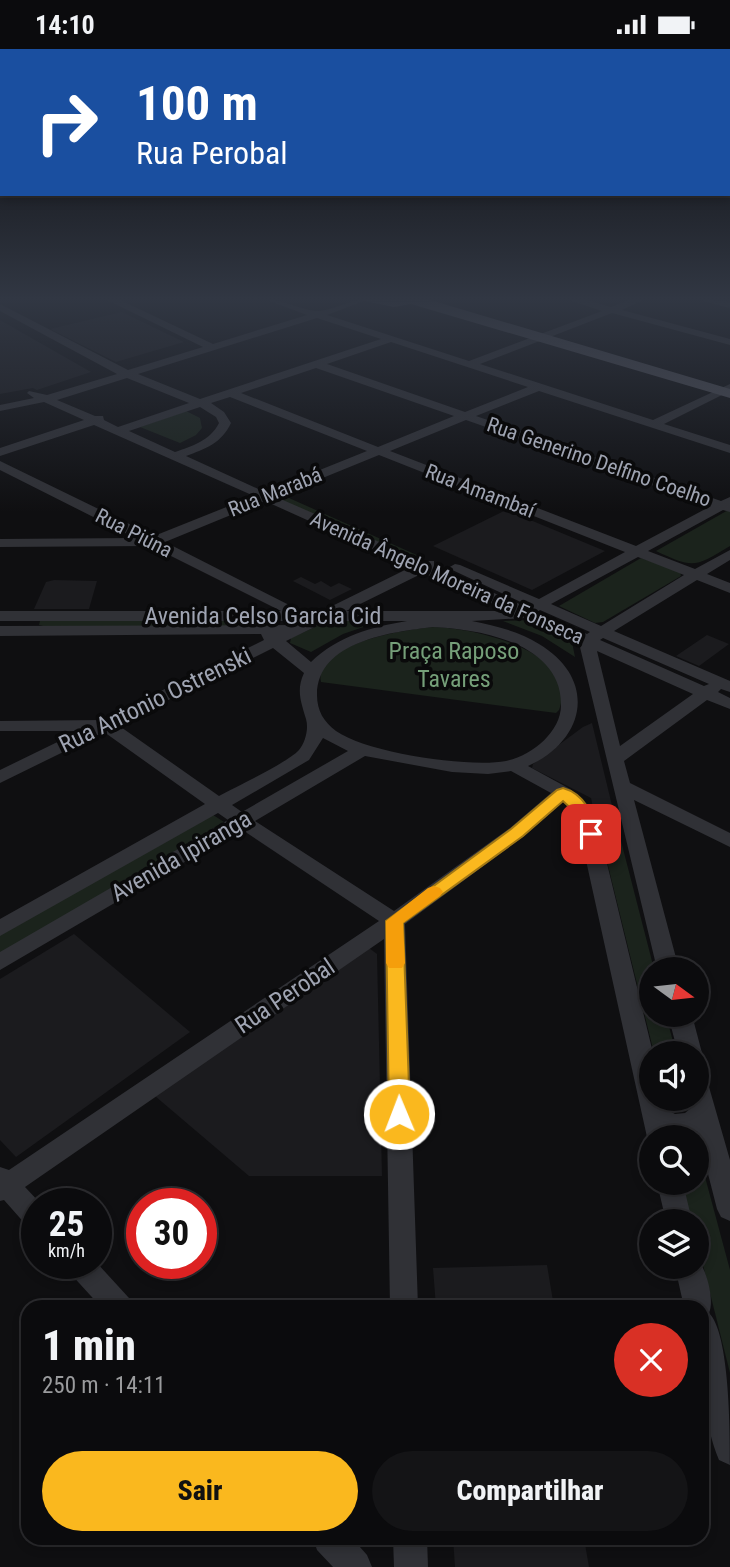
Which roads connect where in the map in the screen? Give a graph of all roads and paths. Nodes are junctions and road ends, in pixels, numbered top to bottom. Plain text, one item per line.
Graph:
1 (96, 370) edge
2 (109, 370) edge
3 (123, 370) edge
4 (140, 370) edge
5 (299, 370) edge
6 (333, 370) edge
7 (489, 370) edge
8 (657, 370) edge
9 (669, 370) edge
10 (102, 373) junction
11 (115, 373) junction
12 (127, 374) junction
13 (540, 386) junction
14 (728, 389) edge
15 (230, 393) junction
16 (42, 394) junction
17 (58, 396) junction
18 (0, 399) edge
19 (195, 405) junction
20 (0, 408) edge
21 (467, 415) junction
22 (107, 417) junction
23 (93, 421) junction
24 (654, 424) junction
25 (132, 427) junction
26 (117, 431) junction
27 (730, 449) edge
28 (177, 451) junction
29 (378, 451) junction
30 (0, 452) edge
31 (0, 465) edge
32 (272, 493) junction
33 (728, 505) edge
34 (152, 542) junction
35 (0, 543) edge
36 (637, 553) junction
37 (730, 554) edge
38 (430, 564) junction
39 (695, 575) junction
40 (730, 589) edge
41 (540, 605) junction
42 (356, 609) junction
43 (498, 609) junction
44 (525, 614) junction
45 (264, 615) junction
46 (0, 616) edge
47 (428, 616) junction
48 (300, 622) junction
49 (26, 623) junction
50 (467, 624) junction
51 (390, 628) junction
52 (0, 631) edge
53 (594, 636) junction
54 (276, 640) junction
55 (257, 650) junction
56 (295, 655) junction
57 (312, 671) junction
58 (566, 679) junction
59 (719, 688) edge
60 (730, 704) edge
61 (315, 719) junction
62 (106, 725) junction
63 (0, 726) edge
64 (362, 750) junction
65 (612, 753) junction
66 (513, 765) junction
67 (0, 777) edge
68 (621, 786) junction
69 (563, 793) junction
70 (219, 805) junction
71 (242, 821) junction
72 (730, 841) edge
73 (394, 921) junction
74 (0, 929) edge
75 (665, 957) edge
76 (0, 962) edge
77 (703, 1111) edge
78 (704, 1111) edge
79 (657, 1125) edge
80 (658, 1125) edge
81 (677, 1125) edge
82 (677, 1125) edge
83 (709, 1141) edge
84 (713, 1145) junction
85 (2, 1185) edge
86 (21, 1202) edge
87 (730, 1209) edge
88 (93, 1279) edge
89 (692, 1279) edge
90 (112, 1300) edge
91 (404, 1300) edge
92 (696, 1300) edge
93 (709, 1355) edge
94 (730, 1448) edge
95 (335, 1545) edge
96 (410, 1545) edge
97 (355, 1567) edge
98 (411, 1567) edge

1 - 10 street
2 - 11 street
3 - 11 street
4 - 12 street
5 - 15 street
6 - 21 street, Rua Generino Delfino Coelho
7 - 13 street
8 - 14 main road
9 - 14 main road
10 - 11 street
10 - 16 street
11 - 12 street
11 - 17 street
11 - 19 street
12 - 19 street
13 - 21 street, Rua Marabá
13 - 24 street
14 - 24 street
15 - 19 street
15 - 29 street, Rua Amambaí
16 - 17 street
16 - 18 street
16 - 20 street
16 - 23 street
17 - 22 street
19 - 25 street
19 - 28 street
21 - 29 street, Rua Marabá
21 - 33 street, Rua Generino Delfino Coelho
22 - 23 street
22 - 25 street
23 - 26 street
23 - 30 street
24 - 27 street
25 - 26 street
25 - 28 street
26 - 28 street
28 - 32 street, Avenida Ângelo Moreira da Fonseca
29 - 32 street, Rua Marabá
29 - 36 street, Rua Amambaí
31 - 34 street, Rua Piúna
32 - 34 street, Rua Marabá
32 - 38 street, Avenida Ângelo Moreira da Fonseca
33 - 36 street
34 - 35 street, Rua Marabá
34 - 45 street, Rua Piúna
36 - 39 street, Rua Amambaí
36 - 41 street
37 - 39 street
38 - 41 street
38 - 42 street, Rua Antonio Ostrenski
38 - 43 street, Avenida Ângelo Moreira da Fonseca
39 - 40 street, Rua Amambaí
39 - 53 street
41 - 44 street
41 - 53 street
42 - 47 street, Avenida Celso Garcia Cid
42 - 48 street, Rua Antonio Ostrenski
43 - 44 street, Avenida Celso Garcia Cid
43 - 47 street, Avenida Celso Garcia Cid
44 - 53 street, Avenida Ângelo Moreira da Fonseca
45 - 48 street, Avenida Celso Garcia Cid
45 - 48 street, Rua Piúna
45 - 49 street, Avenida Celso Garcia Cid
45 - 54 street
46 - 49 street, Avenida Celso Garcia Cid
47 - 50 street
47 - 51 street
48 - 54 street, Rua Antonio Ostrenski
49 - 52 street, Avenida Celso Garcia Cid
50 - 51 street
50 - 58 street
51 - 57 street
53 - 59 street
53 - 65 street
54 - 55 street, Rua Antonio Ostrenski
54 - 56 street
55 - 56 street
55 - 62 street, Rua Antonio Ostrenski
56 - 57 street
57 - 61 street
58 - 65 street
58 - 66 street
59 - 60 street
59 - 65 street
61 - 64 street
61 - 70 street, Avenida Ipiranga
62 - 63 street
62 - 67 street, Rua Antonio Ostrenski
62 - 70 street
64 - 66 street
64 - 71 street, Avenida Ipiranga
65 - 68 street
66 - 69 street
68 - 72 street
68 - 75 street
69 - 73 street, Rua Perobal
69 - 79 street
70 - 71 street
70 - 74 street, Avenida Ipiranga
71 - 73 street
71 - 76 street, Avenida Ipiranga
73 - 85 street, Rua Perobal
73 - 91 street
77 - 82 street
78 - 84 street
80 - 81 street
83 - 84 street
84 - 87 street
85 - 86 street
88 - 90 street
89 - 92 street
93 - 94 street
95 - 97 street
96 - 98 street

